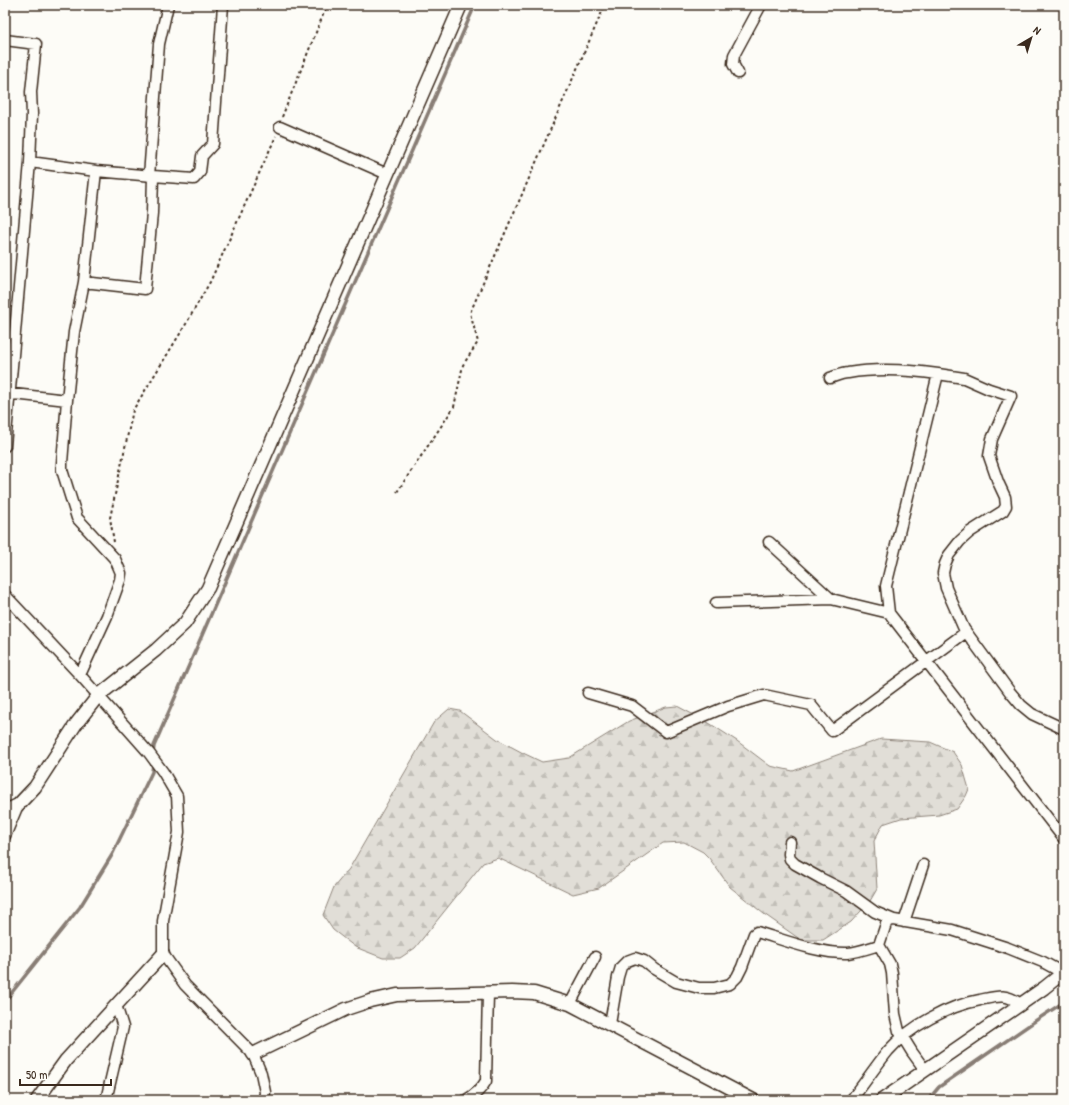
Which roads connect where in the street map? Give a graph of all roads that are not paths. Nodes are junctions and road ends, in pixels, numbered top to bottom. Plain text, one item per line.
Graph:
1 (168, 5) edge
2 (223, 5) edge
3 (461, 5) edge
4 (761, 5) edge
5 (5, 40) edge
6 (738, 74) dead end
7 (280, 127) road end
8 (30, 162) junction
9 (96, 171) junction
10 (387, 174) junction
11 (151, 176) junction
12 (84, 282) junction
13 (938, 374) junction
14 (830, 378) dead end
15 (7, 393) edge
16 (67, 400) junction
17 (5, 446) edge
18 (769, 542) dead end
19 (5, 595) edge
20 (830, 599) junction
21 (716, 603) dead end
22 (889, 613) junction
23 (966, 632) junction
24 (926, 662) junction
25 (80, 675) junction
26 (588, 693) dead end
27 (98, 696) junction
28 (1064, 729) edge
29 (18, 805) junction
30 (5, 811) edge
31 (5, 836) edge
32 (1064, 839) edge
33 (790, 842) dead end
34 (923, 865) dead end
35 (899, 921) junction
36 (878, 945) junction
37 (163, 954) junction
38 (595, 957) dead end
39 (1063, 972) edge
40 (488, 992) junction
41 (570, 1004) junction
42 (1021, 1004) junction
43 (116, 1005) junction
44 (610, 1024) junction
45 (903, 1037) junction
46 (253, 1054) junction
47 (925, 1070) junction
48 (37, 1100) edge
49 (106, 1100) edge
50 (264, 1100) edge
51 (466, 1100) edge
52 (753, 1100) edge
53 (851, 1100) edge
54 (882, 1100) edge

1 - 11 street
2 - 11 street
3 - 10 street
4 - 6 street
5 - 8 street
7 - 10 street
8 - 9 street
8 - 15 street
9 - 11 street
9 - 12 street
10 - 27 street
11 - 12 street
12 - 16 street
13 - 14 street
13 - 22 street
13 - 23 street
15 - 16 street
15 - 17 street
16 - 25 street
18 - 20 street
19 - 25 street
20 - 21 street
20 - 22 street
22 - 24 street
23 - 24 street
23 - 28 street
24 - 26 street
24 - 32 street
25 - 27 street
27 - 29 street
27 - 37 street
29 - 30 street
29 - 31 street
33 - 35 street
34 - 35 street
35 - 36 street
35 - 39 street
36 - 44 street
36 - 45 street
37 - 43 street
37 - 46 street
38 - 41 street
39 - 42 street
40 - 41 street
40 - 46 street
40 - 51 street
41 - 44 street
42 - 45 street
42 - 47 street
43 - 48 street
43 - 49 street
44 - 52 street
45 - 47 street
45 - 53 street
46 - 50 street
47 - 54 street

